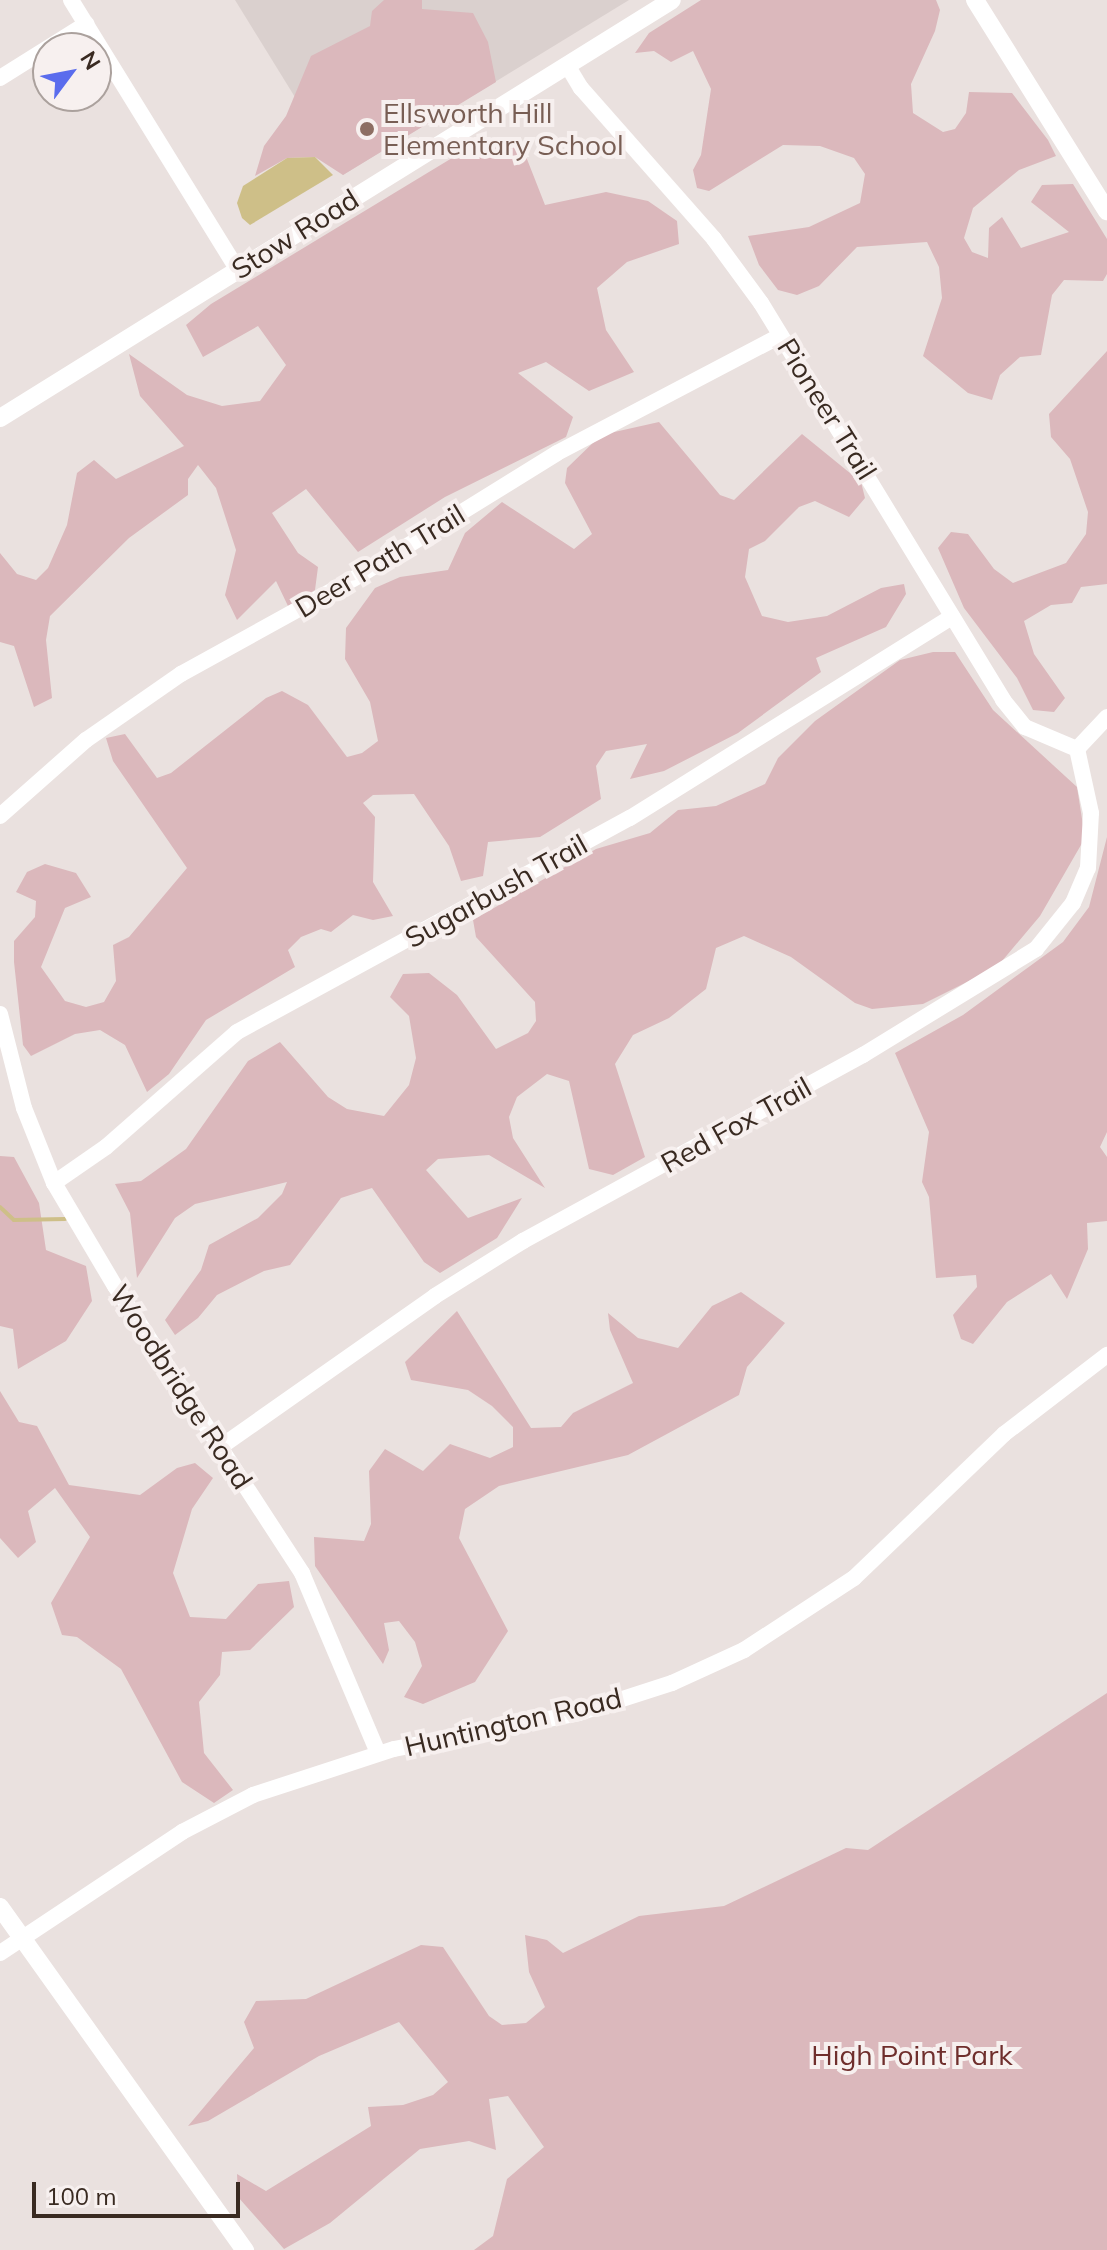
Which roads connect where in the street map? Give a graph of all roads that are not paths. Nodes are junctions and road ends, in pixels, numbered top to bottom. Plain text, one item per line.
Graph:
1 (71, 0) edge
2 (672, 0) edge
3 (975, 0) edge
4 (86, 24) junction
5 (567, 65) junction
6 (0, 78) edge
7 (1107, 211) edge
8 (238, 270) junction
9 (780, 336) junction
10 (0, 418) edge
11 (952, 617) junction
12 (1107, 717) edge
13 (1077, 749) junction
14 (0, 816) edge
15 (0, 1014) edge
16 (54, 1183) junction
17 (1107, 1355) edge
18 (219, 1448) junction
19 (378, 1753) junction
20 (0, 1907) edge
21 (23, 1939) junction
22 (0, 1953) edge
23 (244, 2250) edge

1 - 4 street
2 - 5 street, Stow Road
3 - 7 street
4 - 6 street
4 - 8 street
5 - 8 street, Stow Road
5 - 9 street, Pioneer Trail
8 - 10 street, Stow Road
9 - 11 street, Pioneer Trail
9 - 14 street, Deer Path Trail
11 - 13 street, Pioneer Trail
11 - 16 street, Sugarbush Trail
12 - 13 street
13 - 18 street, Red Fox Trail
15 - 16 street, Woodbridge Road
16 - 18 street, Woodbridge Road
17 - 19 street, Huntington Road
18 - 19 street, Woodbridge Road
19 - 21 street, Huntington Road
20 - 21 street
21 - 22 street, Huntington Road
21 - 23 street

